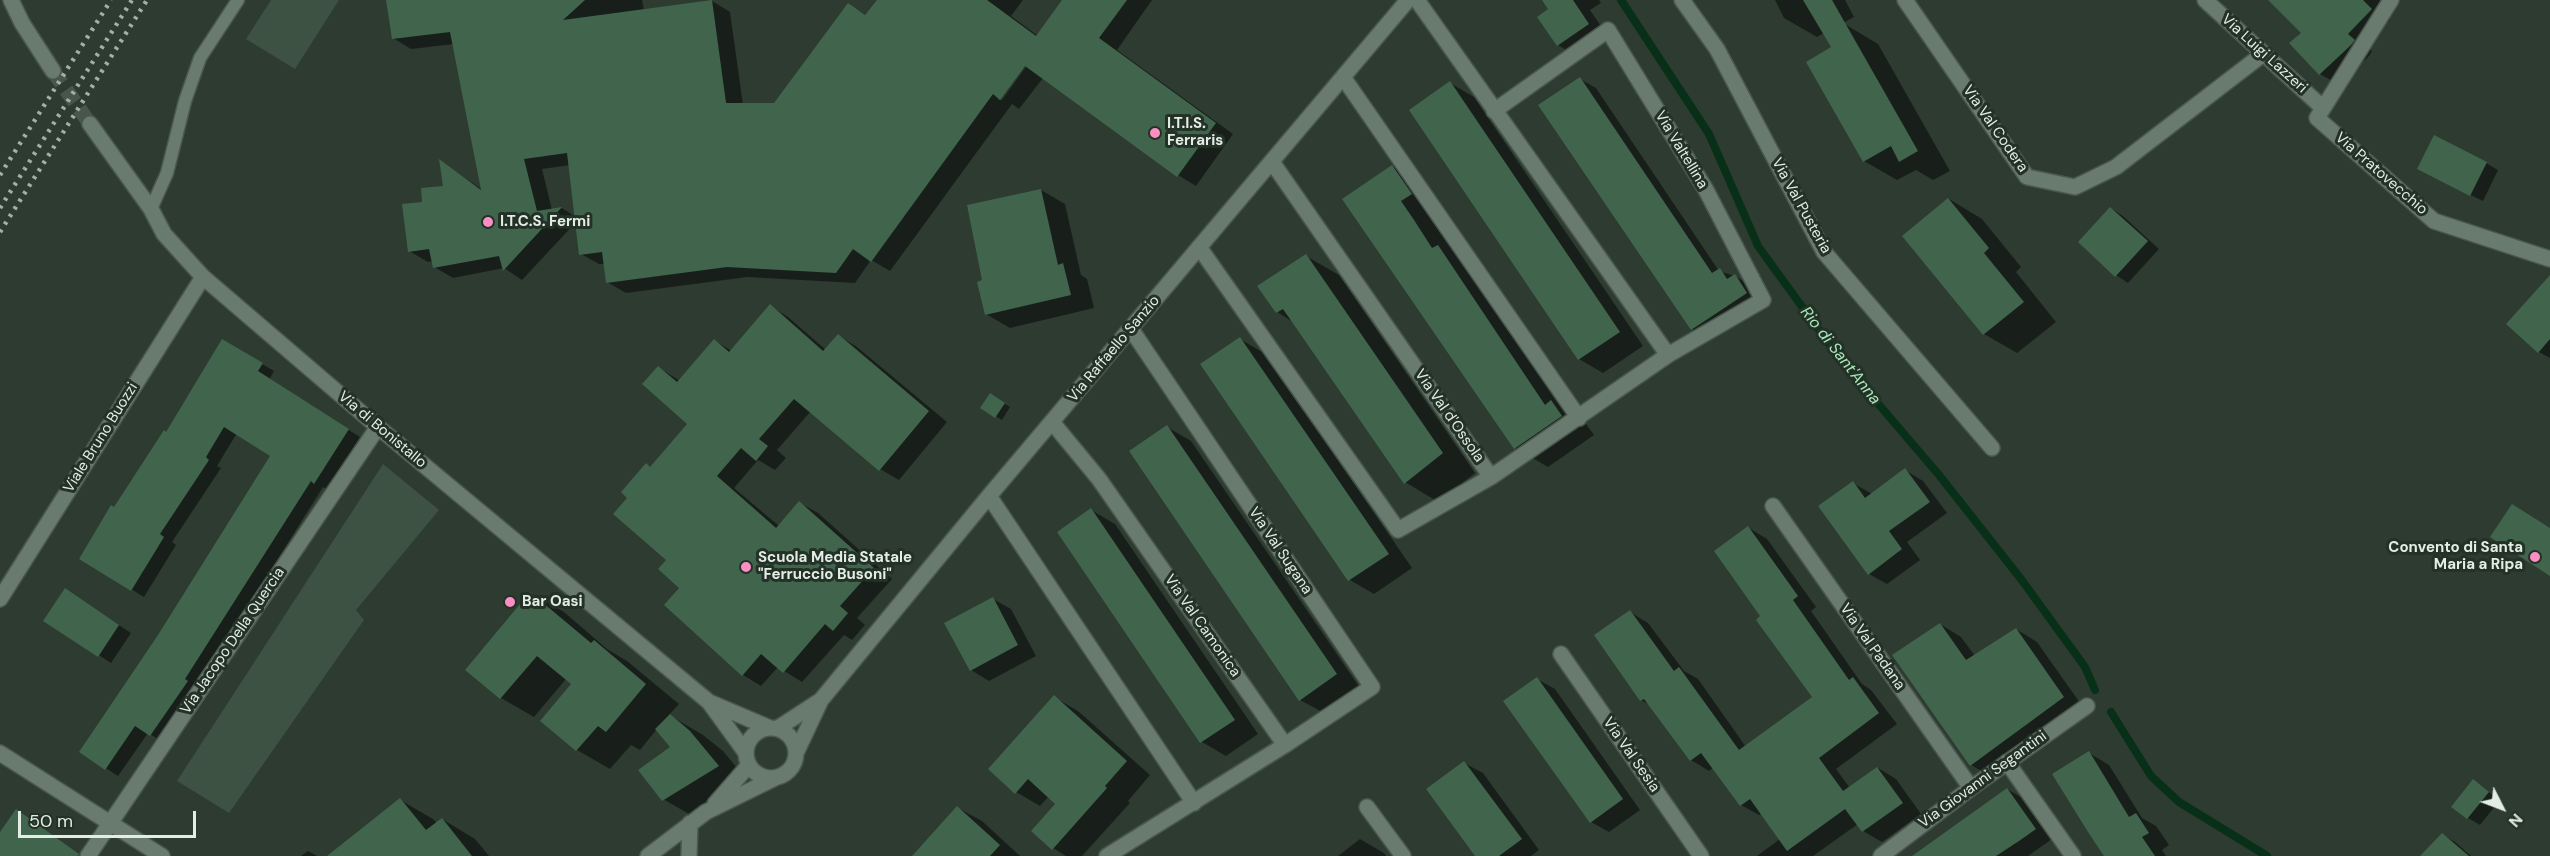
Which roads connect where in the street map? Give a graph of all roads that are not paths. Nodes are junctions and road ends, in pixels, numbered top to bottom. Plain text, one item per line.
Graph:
1 (10, 0) edge
2 (238, 0) edge
3 (1408, 0) edge
4 (1417, 0) edge
5 (1682, 0) edge
6 (1905, 0) edge
7 (2205, 0) edge
8 (2391, 0) edge
9 (2263, 54) junction
10 (53, 71) tunnel mouth
11 (1343, 77) junction
12 (1494, 111) junction
13 (2320, 113) junction
14 (90, 124) tunnel mouth
15 (1272, 162) junction
16 (151, 209) junction
17 (1199, 247) junction
18 (2550, 260) edge
19 (203, 277) junction
20 (1131, 329) junction
21 (1668, 355) junction
22 (1580, 418) junction
23 (1052, 422) junction
24 (378, 427) junction
25 (1992, 448) dead end
26 (1491, 477) junction
27 (989, 496) junction
28 (1773, 506) dead end
29 (0, 598) edge
30 (1561, 654) dead end
31 (821, 700) junction
32 (709, 702) junction
33 (2087, 706) dead end
34 (774, 728) junction
35 (1285, 745) junction
36 (797, 751) junction
37 (0, 753) edge
38 (747, 759) junction
39 (2007, 762) junction
40 (775, 778) junction
41 (1971, 788) junction
42 (1194, 803) junction
43 (1368, 807) dead end
44 (706, 812) junction
45 (110, 822) junction
46 (690, 823) junction
47 (88, 856) edge
48 (162, 856) edge
49 (648, 856) edge
50 (689, 856) edge
51 (1107, 856) edge
52 (1404, 856) edge
53 (1701, 856) edge
54 (1881, 856) edge
55 (2073, 856) edge

1 - 10 street
2 - 16 lane
3 - 11 street, Via Raffaello Sanzio
4 - 12 street
5 - 25 street, Via Val Pusteria
6 - 9 street, Via Val Codera
7 - 9 street, Via Luigi Lazzeri
8 - 13 street
9 - 13 street, Via Luigi Lazzeri
11 - 15 street, Via Raffaello Sanzio
11 - 22 street
12 - 21 street
12 - 21 street, Via Valtellina
13 - 18 street, Via Pratovecchio
14 - 16 street, Via di Bonistallo
15 - 17 street, Via Raffaello Sanzio
15 - 26 street, Via Val d'Ossola
16 - 19 street, Via di Bonistallo
17 - 20 street, Via Raffaello Sanzio
17 - 26 street, Via Val d'Ossola
19 - 24 street, Via di Bonistallo
19 - 29 street, Viale Bruno Buozzi
20 - 23 street, Via Raffaello Sanzio
20 - 35 street, Via Val Sugana
21 - 22 street, Via Valtellina
22 - 26 street, Via Valtellina
23 - 27 street, Via Raffaello Sanzio
23 - 35 street, Via Val Camonica
24 - 32 street, Via di Bonistallo
24 - 45 street, Via Jacopo Della Quercia
27 - 31 street, Via Raffaello Sanzio
27 - 42 street
28 - 41 street, Via Val Padana
30 - 53 street, Via Val Sesia
31 - 34 street, Via Raffaello Sanzio
31 - 36 street, Via Raffaello Sanzio
32 - 34 street, Via di Bonistallo
32 - 38 street, Via di Bonistallo
33 - 39 street, Via Giovanni Segantini
34 - 36 street
34 - 38 street, Via Raffaello Sanzio
35 - 42 street
36 - 40 street, Via Raffaello Sanzio
37 - 45 street
38 - 40 street
38 - 44 street, Via Raffaello Sanzio
39 - 41 street, Via Giovanni Segantini
39 - 55 street
40 - 44 street, Via Raffaello Sanzio
41 - 54 street, Via Giovanni Segantini
42 - 51 street
43 - 52 street
44 - 46 street, Via Raffaello Sanzio
45 - 47 street, Via Jacopo Della Quercia
45 - 48 street
46 - 49 street, Via Raffaello Sanzio
46 - 50 street

